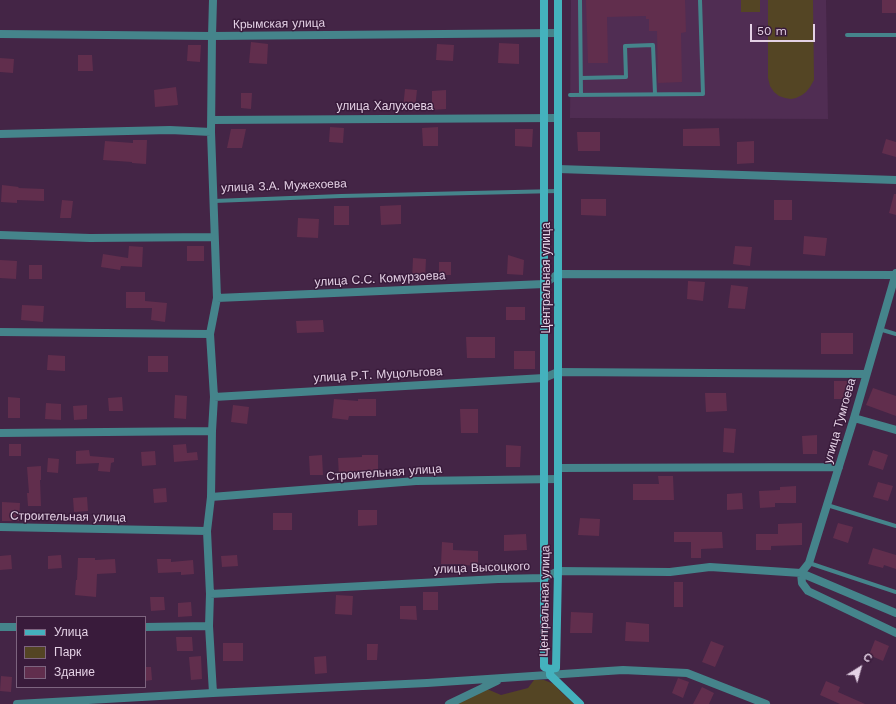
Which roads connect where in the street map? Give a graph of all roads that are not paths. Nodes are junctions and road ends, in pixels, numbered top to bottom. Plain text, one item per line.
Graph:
1 (213, 0) edge
2 (544, 0) edge
3 (558, 0) edge
4 (580, 0) edge
5 (700, 0) edge
6 (544, 33) junction
7 (558, 33) junction
8 (0, 34) edge
9 (847, 35) dead end
10 (896, 35) edge
11 (212, 36) junction
12 (581, 78) junction
13 (655, 94) junction
14 (570, 95) dead end
15 (581, 95) junction
16 (544, 117) junction
17 (558, 118) junction
18 (212, 120) junction
19 (212, 132) junction
20 (0, 134) edge
21 (558, 169) junction
22 (896, 180) edge
23 (544, 191) junction
24 (558, 191) junction
25 (214, 201) junction
26 (0, 235) edge
27 (214, 237) junction
28 (558, 274) junction
29 (896, 274) edge
30 (544, 284) junction
31 (217, 298) junction
32 (879, 329) junction
33 (0, 332) edge
34 (210, 334) junction
35 (896, 334) edge
36 (558, 372) junction
37 (866, 374) junction
38 (544, 378) junction
39 (214, 397) junction
40 (854, 418) junction
41 (896, 430) edge
42 (212, 431) junction
43 (0, 433) edge
44 (839, 467) junction
45 (558, 468) junction
46 (558, 479) junction
47 (544, 480) junction
48 (211, 497) junction
49 (827, 505) junction
50 (896, 526) edge
51 (0, 527) edge
52 (207, 531) junction
53 (809, 563) junction
54 (558, 571) junction
55 (801, 573) junction
56 (544, 578) junction
57 (896, 592) edge
58 (210, 594) junction
59 (896, 613) edge
60 (209, 626) junction
61 (0, 627) edge
62 (16, 627) edge
63 (146, 627) edge
64 (896, 632) edge
65 (550, 672) junction
66 (500, 679) junction
67 (213, 693) junction
68 (17, 704) edge
69 (449, 704) edge
70 (580, 704) edge
71 (766, 704) edge

1 - 11 street
2 - 6 street, Центральная улица
3 - 7 street, Центральная улица
4 - 12 lane
5 - 13 lane
6 - 7 street, Крымская улица
6 - 11 street, Крымская улица
6 - 16 street, Центральная улица
7 - 17 street, Центральная улица
8 - 11 street, Крымская улица
9 - 10 lane
11 - 18 street
12 - 13 lane
12 - 15 lane
13 - 15 lane
14 - 15 lane
16 - 17 street, улица Халухоева
16 - 18 street, улица Халухоева
16 - 23 street, Центральная улица
17 - 21 street, Центральная улица
18 - 19 street
19 - 20 street
19 - 25 street
21 - 22 street
21 - 24 street, Центральная улица
23 - 24 lane, улица З.А. Мужехоева
23 - 25 lane, улица З.А. Мужехоева
23 - 30 street, Центральная улица
24 - 28 street, Центральная улица
25 - 27 street, улица З.А. Мужехоева
26 - 27 street
27 - 31 street, улица З.А. Мужехоева
28 - 29 street
28 - 30 street
28 - 36 street, Центральная улица
29 - 32 street, улица Тумгоева
30 - 31 street, улица С.С. Комурзоева
30 - 38 street, Центральная улица
31 - 34 street, улица З.А. Мужехоева
32 - 35 lane
32 - 37 street, улица Тумгоева
33 - 34 street
34 - 39 street, улица З.А. Мужехоева
36 - 37 street
36 - 38 street, улица Р.Т. Муцольгова
36 - 45 street, Центральная улица
37 - 40 street, улица Тумгоева
38 - 39 street, улица Р.Т. Муцольгова
38 - 47 street, Центральная улица
39 - 42 street, улица З.А. Мужехоева
40 - 41 street
40 - 44 street, улица Тумгоева
42 - 43 street
42 - 48 street, улица З.А. Мужехоева
44 - 45 street
44 - 49 street, улица Тумгоева
45 - 46 street, Центральная улица
46 - 47 street, Строительная улица
46 - 54 street, Центральная улица
47 - 48 street, Строительная улица
47 - 56 street, Центральная улица
48 - 52 street, улица З.А. Мужехоева
49 - 50 lane
49 - 53 street, улица Тумгоева
51 - 52 street, Строительная улица
52 - 58 street, улица З.А. Мужехоева
53 - 55 street, улица Тумгоева
53 - 57 lane
54 - 55 street, улица Высоцкого
54 - 56 street, улица Высоцкого
54 - 65 street, Центральная улица
55 - 59 street, улица Высоцкого
55 - 64 street
56 - 58 street, улица Высоцкого
56 - 65 street, Центральная улица
58 - 60 street, улица З.А. Мужехоева
60 - 63 street
60 - 67 street, улица З.А. Мужехоева
61 - 62 street
65 - 66 street
65 - 70 street
65 - 71 street
66 - 67 street
66 - 69 street
67 - 68 street

